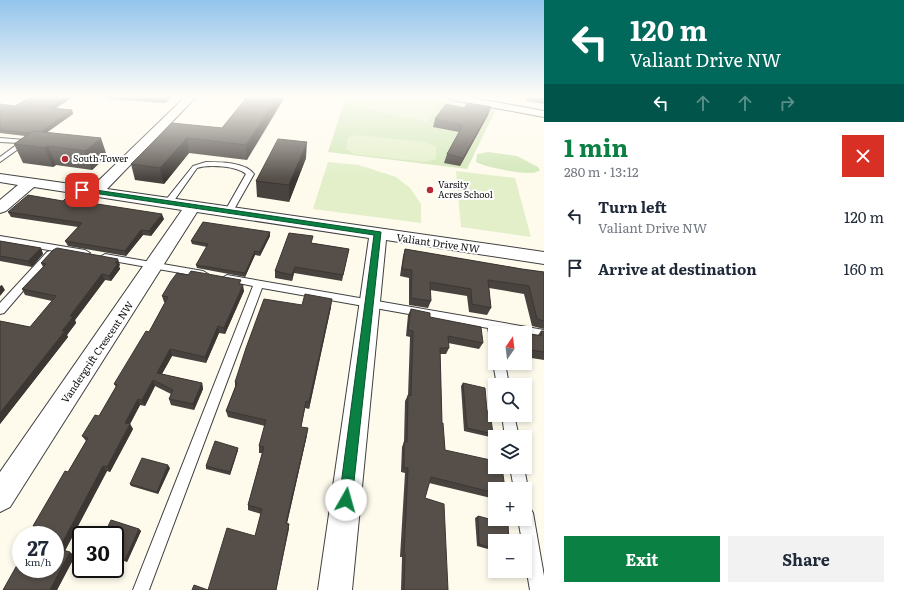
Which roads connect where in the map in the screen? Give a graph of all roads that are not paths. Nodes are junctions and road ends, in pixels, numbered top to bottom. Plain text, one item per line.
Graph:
1 (163, 125) edge
2 (0, 140) edge
3 (0, 160) edge
4 (0, 178) edge
5 (31, 182) junction
6 (95, 192) junction
7 (168, 203) junction
8 (193, 206) junction
9 (0, 208) edge
10 (229, 212) junction
11 (378, 234) junction
12 (0, 239) edge
13 (56, 248) junction
14 (544, 258) edge
15 (154, 266) junction
16 (259, 284) junction
17 (370, 304) junction
18 (0, 310) edge
19 (493, 325) joint
20 (544, 334) edge
21 (0, 497) edge
22 (527, 526) edge
23 (140, 590) edge
24 (335, 590) edge
25 (538, 590) edge

1 - 6 street
2 - 3 lane
4 - 5 street, Valiant Drive NW
5 - 6 street, Valiant Drive NW
5 - 9 street
6 - 7 street, Valiant Drive NW
7 - 8 street, Valiant Drive NW
7 - 10 lane
8 - 10 street, Valiant Drive NW
8 - 15 street, Vandergrift Crescent NW
10 - 11 street, Valiant Drive NW
11 - 14 street, Valiant Drive NW
11 - 17 street
12 - 13 lane
13 - 15 lane
13 - 18 lane
15 - 16 lane
15 - 21 street, Vandergrift Crescent NW
16 - 17 lane
16 - 23 lane
17 - 19 lane
17 - 24 street
19 - 20 lane
22 - 25 lane

